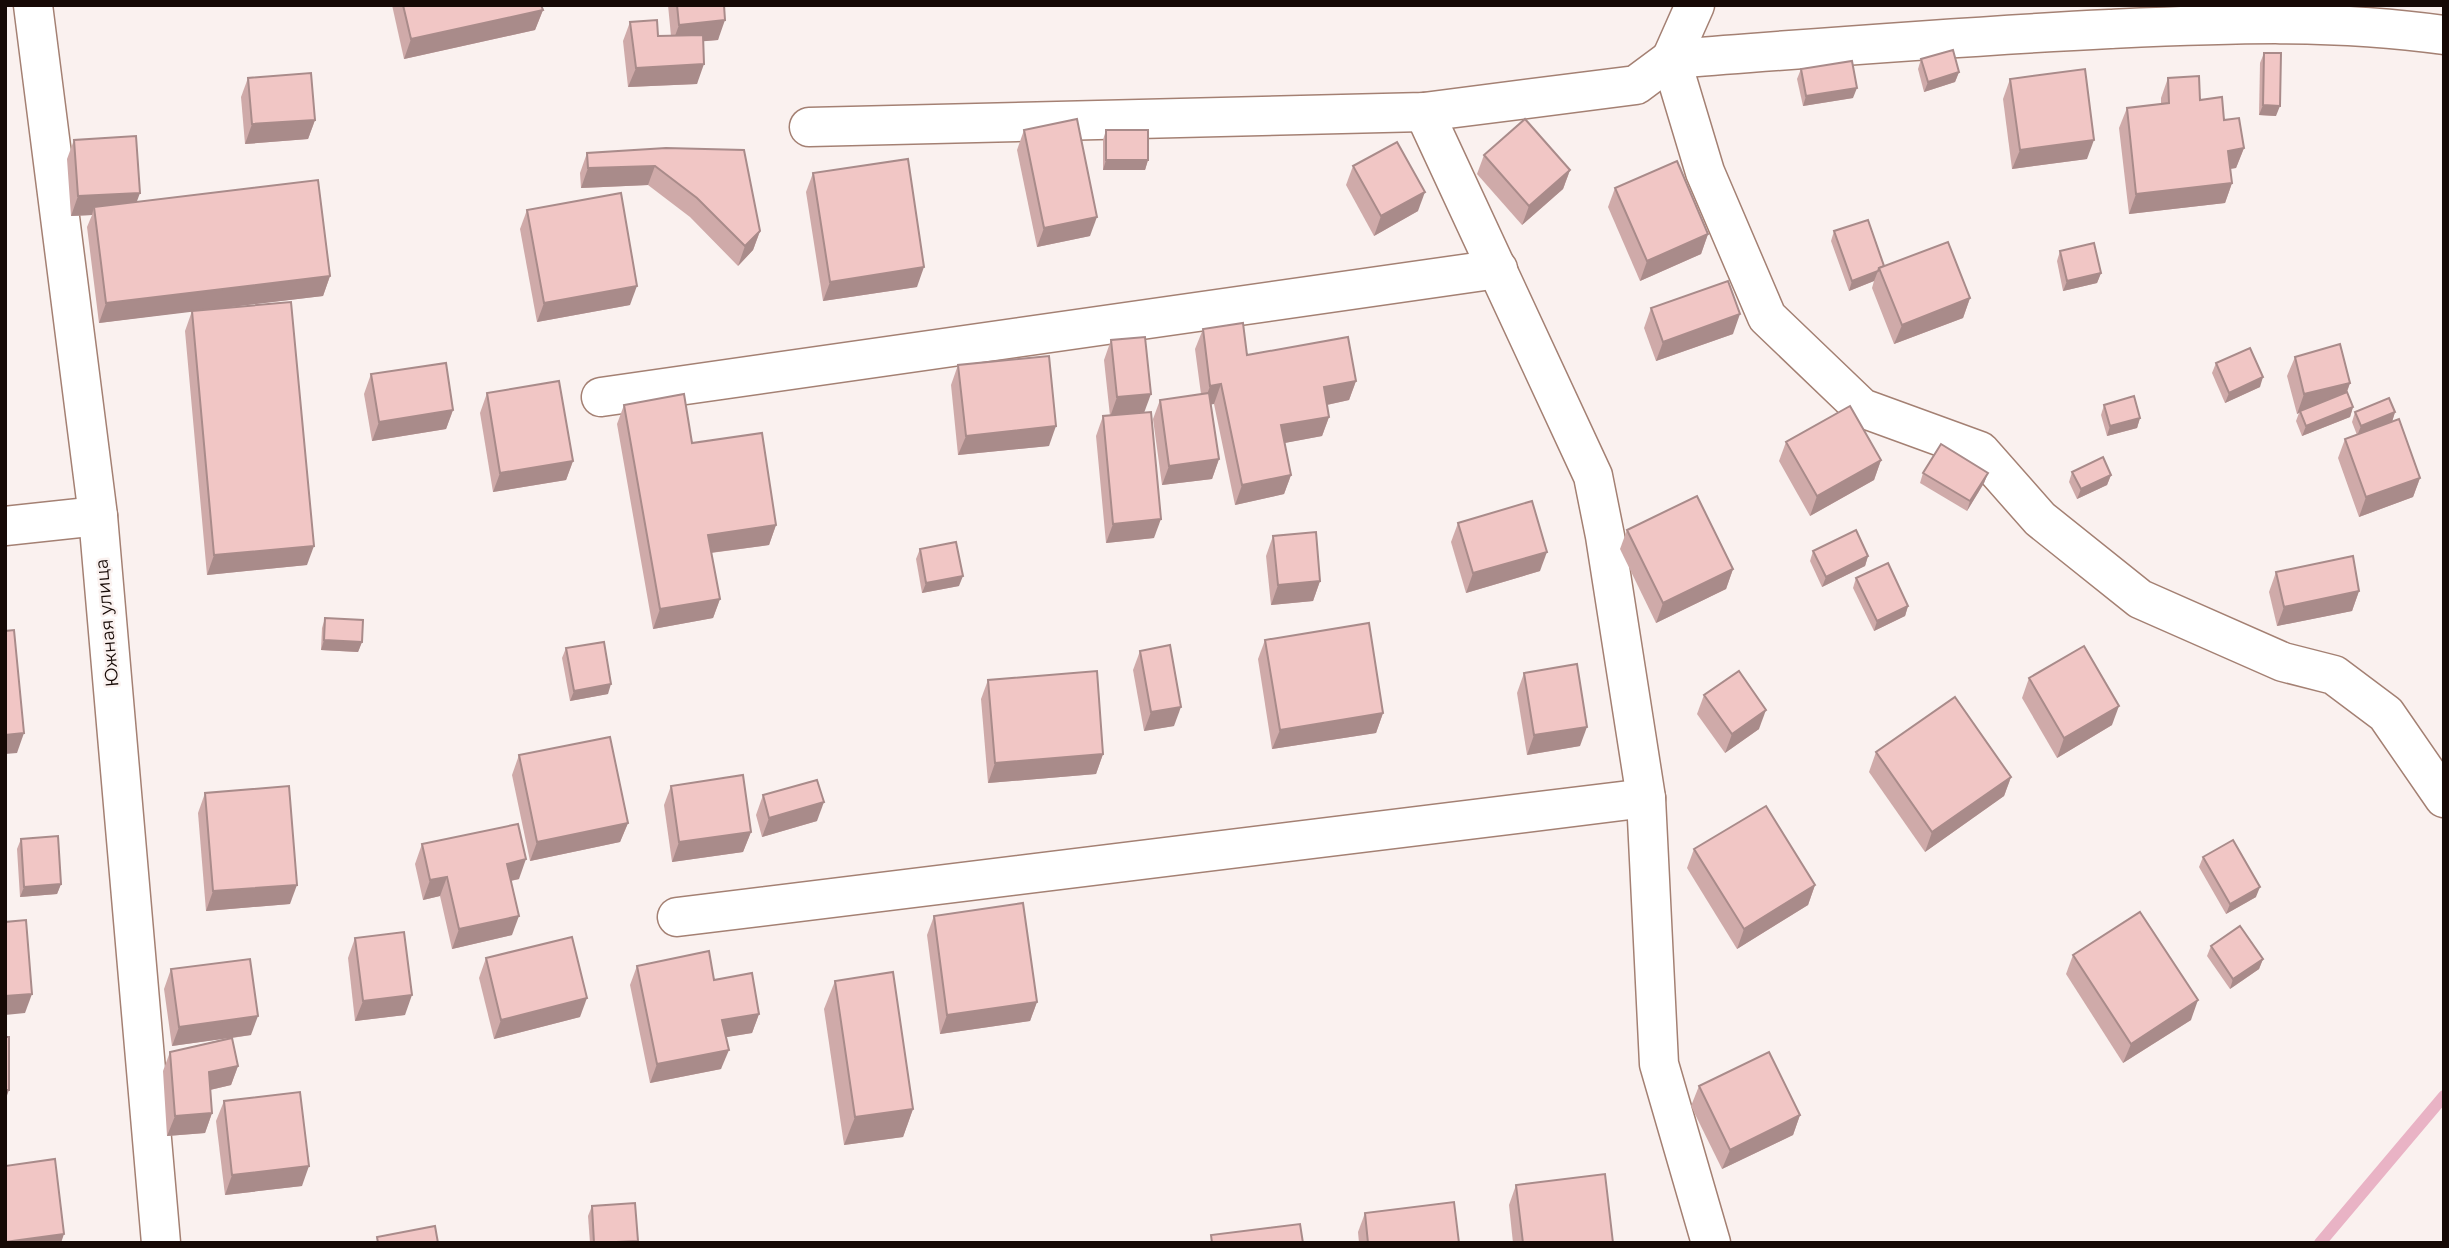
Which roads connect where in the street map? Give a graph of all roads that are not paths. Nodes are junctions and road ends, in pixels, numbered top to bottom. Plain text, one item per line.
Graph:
1 (33, 5) edge
2 (1695, 5) edge
3 (2444, 35) edge
4 (1671, 59) junction
5 (1424, 112) junction
6 (809, 127) dead end
7 (1498, 269) junction
8 (601, 397) dead end
9 (98, 516) junction
10 (5, 526) edge
11 (1646, 798) junction
12 (2444, 798) edge
13 (677, 917) dead end
14 (161, 1243) edge
15 (1711, 1243) edge

1 - 9 street, Южная улица
2 - 4 street
3 - 4 street
4 - 5 street
4 - 12 street
5 - 6 street
5 - 7 street
7 - 8 street
7 - 11 street
9 - 10 street
9 - 14 street, Южная улица
11 - 13 street
11 - 15 street

